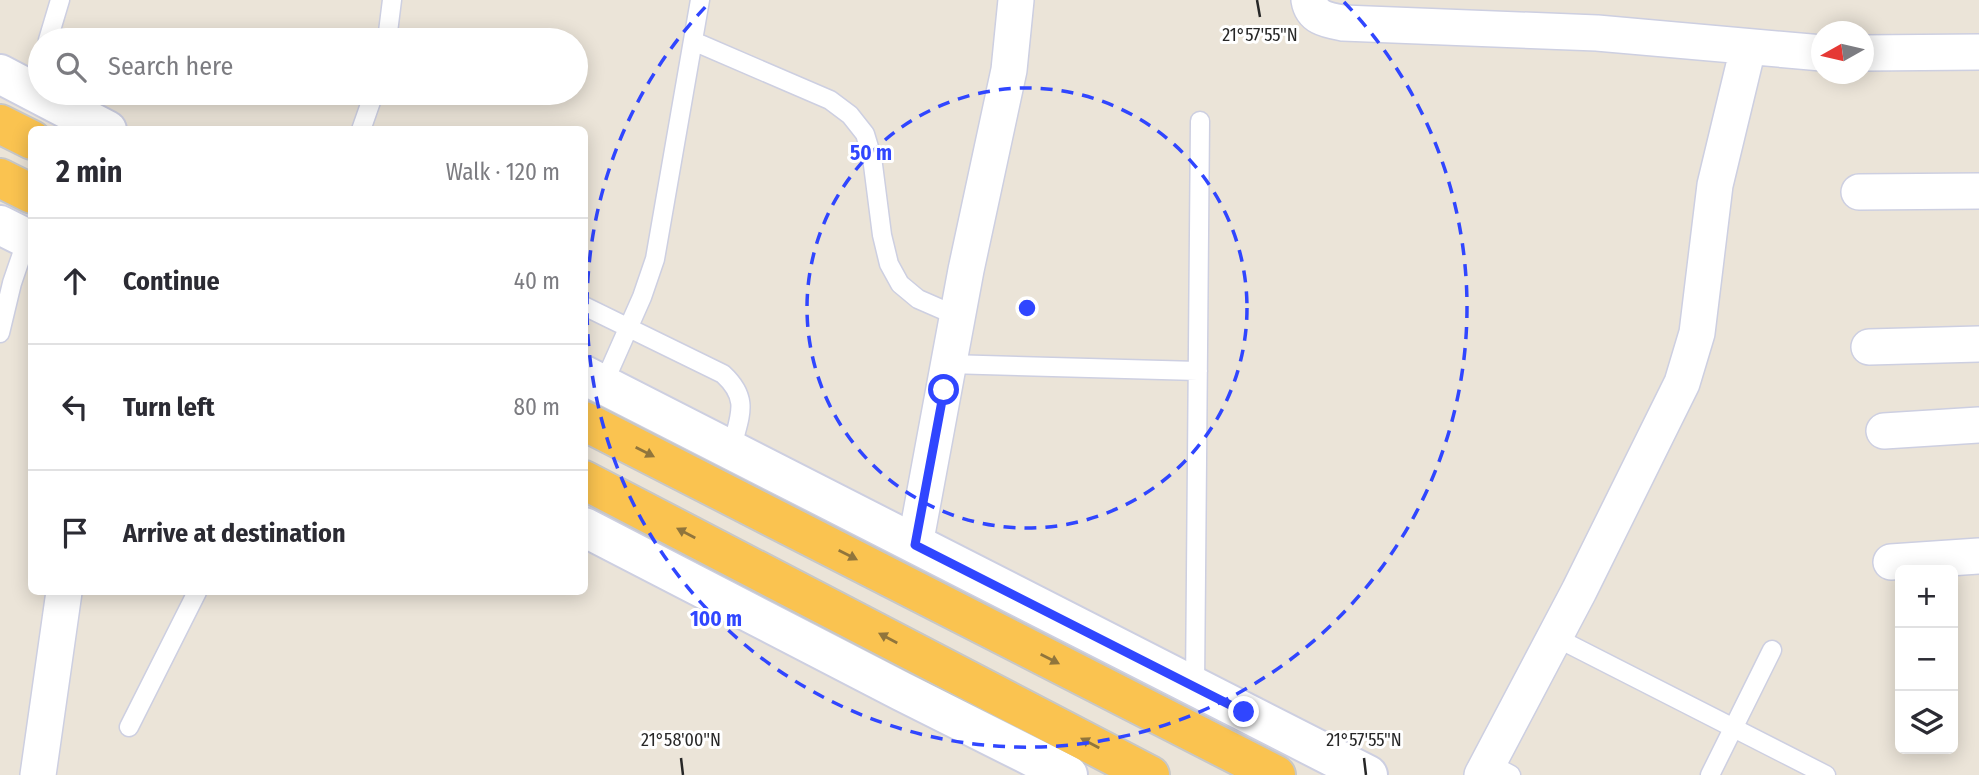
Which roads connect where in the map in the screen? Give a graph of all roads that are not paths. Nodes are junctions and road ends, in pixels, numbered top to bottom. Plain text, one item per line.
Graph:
1 (60, 0) edge
2 (392, 0) edge
3 (700, 0) edge
4 (1016, 0) edge
5 (1308, 0) edge
6 (1525, 15) edge
7 (52, 28) edge
8 (388, 28) edge
9 (693, 41) junction
10 (1759, 49) junction
11 (1811, 52) edge
12 (1979, 52) edge
13 (1874, 53) edge
14 (63, 105) edge
15 (370, 105) edge
16 (1200, 121) dead end
17 (0, 124) edge
18 (100, 126) edge
19 (362, 126) edge
20 (28, 138) edge
21 (0, 178) edge
22 (1979, 191) edge
23 (28, 192) edge
24 (1859, 192) dead end
25 (20, 235) edge
26 (588, 308) edge
27 (957, 316) junction
28 (628, 327) junction
29 (0, 333) edge
30 (1979, 344) edge
31 (1869, 348) dead end
32 (948, 364) junction
33 (1198, 371) junction
34 (594, 380) edge
35 (588, 423) edge
36 (1979, 425) edge
37 (1884, 431) dead end
38 (732, 450) junction
39 (588, 482) edge
40 (588, 529) edge
41 (915, 545) junction
42 (1979, 555) edge
43 (1891, 562) dead end
44 (64, 595) edge
45 (195, 595) edge
46 (1555, 637) junction
47 (1772, 650) dead end
48 (1195, 687) junction
49 (129, 727) dead end
50 (1733, 729) junction
51 (1494, 771) edge
52 (38, 775) edge
53 (1068, 775) edge
54 (1150, 775) edge
55 (1276, 775) edge
56 (1368, 775) edge
57 (1710, 775) edge
58 (1826, 775) edge

1 - 7 lane
2 - 8 lane
3 - 9 lane
4 - 27 street
5 - 6 street
6 - 10 street
9 - 27 lane
9 - 28 lane
10 - 11 street
10 - 46 street
12 - 13 street
14 - 18 street
15 - 19 lane
16 - 33 lane
17 - 20 highway
21 - 23 highway
22 - 24 street
25 - 29 lane
26 - 28 lane
27 - 32 street
28 - 34 lane
28 - 38 lane
30 - 31 street
32 - 33 lane
32 - 41 street
33 - 48 lane
34 - 38 street
35 -> 55 highway
36 - 37 street
38 - 41 street
54 -> 39 highway
40 - 53 street
41 - 48 street
42 - 43 street
44 - 52 street
45 - 49 lane
46 - 50 lane
46 - 51 street
47 - 50 lane
48 - 56 street
50 - 57 lane
50 - 58 lane

